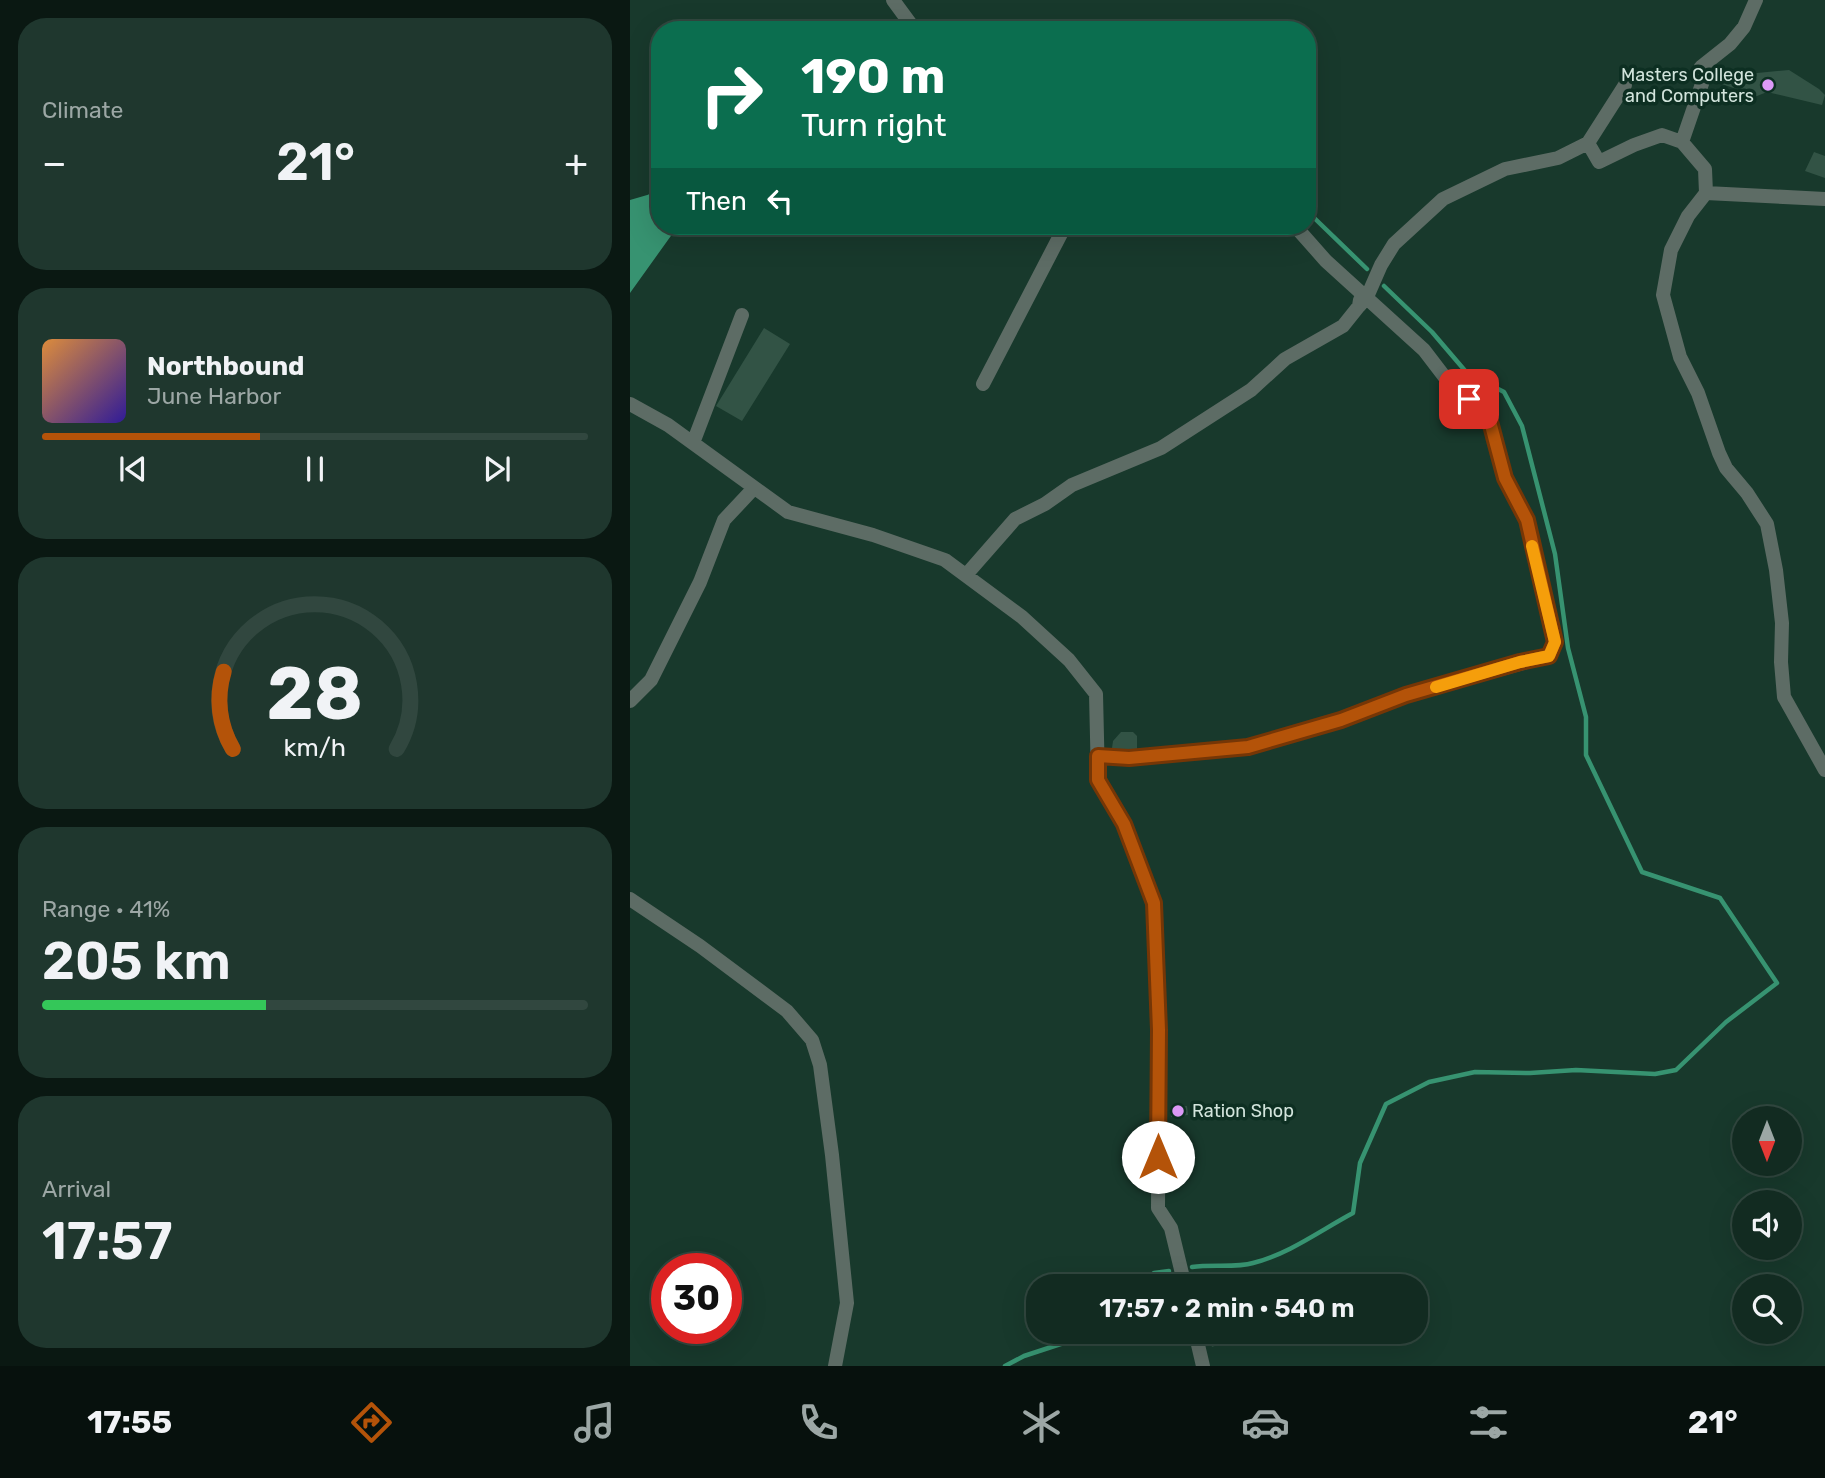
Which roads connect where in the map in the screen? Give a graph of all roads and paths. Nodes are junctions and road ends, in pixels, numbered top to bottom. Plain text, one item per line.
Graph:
1 (893, 0) edge
2 (1756, 0) edge
3 (908, 21) edge
4 (1625, 85) dead end
5 (1682, 142) junction
6 (1588, 143) junction
7 (1706, 193) junction
8 (1825, 199) edge
9 (1060, 235) edge
10 (1303, 235) edge
11 (1362, 298) junction
12 (742, 314) dead end
13 (983, 384) dead end
14 (630, 404) edge
15 (693, 443) junction
16 (754, 488) junction
17 (966, 575) junction
18 (630, 701) edge
19 (1098, 756) junction
20 (1825, 770) edge
21 (630, 899) edge
22 (1182, 1274) edge
23 (1198, 1344) edge
24 (835, 1366) edge
25 (1203, 1366) edge

1 - 3 street
2 - 5 street
4 - 6 street
5 - 6 street
5 - 7 street
6 - 11 street
7 - 8 street
7 - 20 street
9 - 13 street
10 - 11 street
11 - 17 street
11 - 19 street
12 - 15 street
14 - 15 street
15 - 16 street
16 - 17 street
16 - 18 street
17 - 19 street
19 - 22 street
21 - 24 street
23 - 25 street

